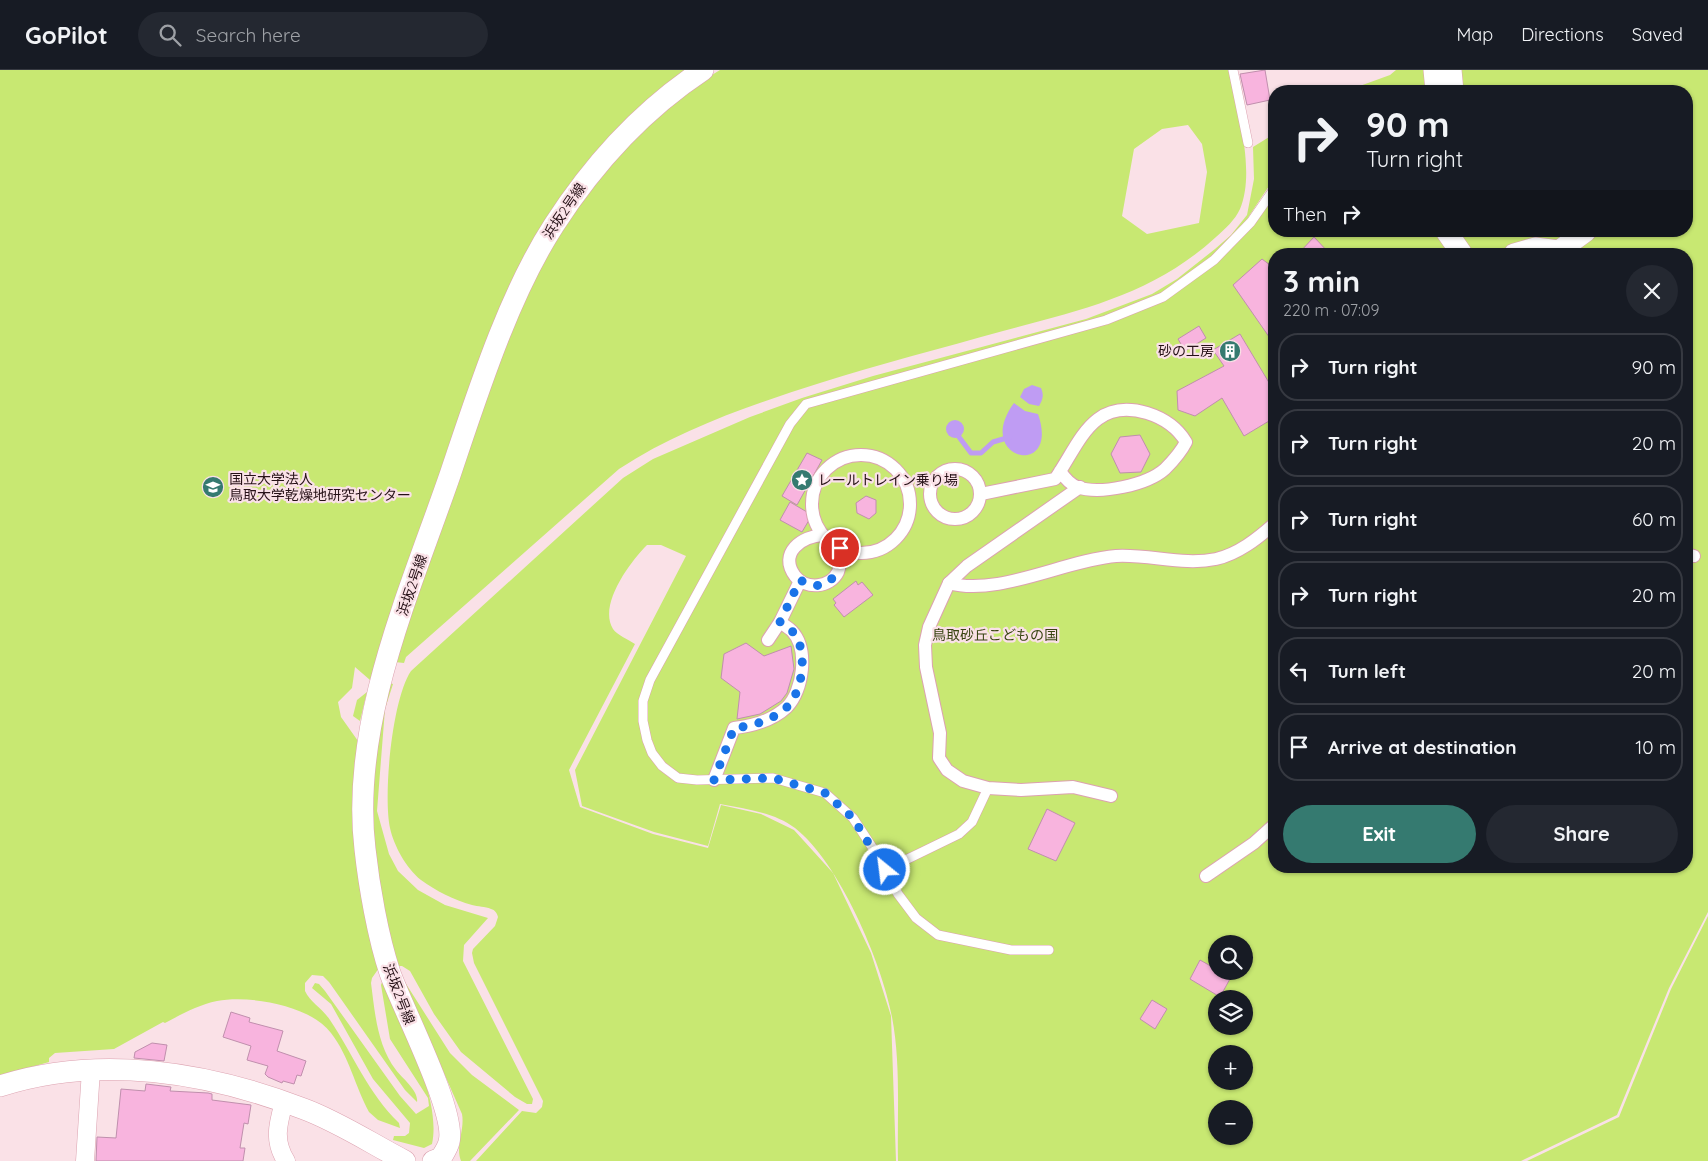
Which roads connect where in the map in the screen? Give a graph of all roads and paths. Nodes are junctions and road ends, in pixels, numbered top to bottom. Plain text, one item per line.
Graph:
1 (703, 70) edge
2 (1232, 70) edge
3 (1434, 70) edge
4 (1451, 70) edge
5 (1435, 85) edge
6 (1453, 85) edge
7 (1248, 143) dead end
8 (1268, 198) edge
9 (1450, 237) edge
10 (1577, 237) edge
11 (1458, 248) edge
12 (1562, 248) edge
13 (1060, 471) junction
14 (1080, 487) junction
15 (981, 494) junction
16 (930, 499) junction
17 (910, 501) junction
18 (1268, 529) edge
19 (823, 536) junction
20 (840, 548) junction
21 (800, 580) junction
22 (948, 584) junction
23 (780, 622) junction
24 (768, 640) dead end
25 (714, 780) junction
26 (988, 788) junction
27 (1111, 796) dead end
28 (1268, 830) edge
29 (885, 870) junction
30 (1206, 876) dead end
31 (1048, 950) dead end
32 (91, 1070) junction
33 (0, 1086) edge
34 (284, 1102) junction
35 (85, 1161) edge
36 (286, 1161) edge
37 (405, 1161) edge
38 (433, 1161) edge

1 - 38 street, 浜坂2号線
2 - 7 lane
3 - 5 street
4 - 6 street
8 - 25 lane
9 - 11 street
10 - 12 street
13 - 14 street
13 - 14 street
13 - 15 street
14 - 22 street
15 - 16 street
15 - 16 street
16 - 17 street
17 - 19 street
17 - 20 street
18 - 22 street
19 - 20 street
19 - 21 street
20 - 21 street
21 - 23 street
22 - 26 street
23 - 24 street
23 - 25 street
25 - 29 lane
26 - 27 street
26 - 29 lane
28 - 30 street
29 - 31 lane
32 - 33 street
32 - 34 street
32 - 35 street
34 - 36 street
34 - 37 street

